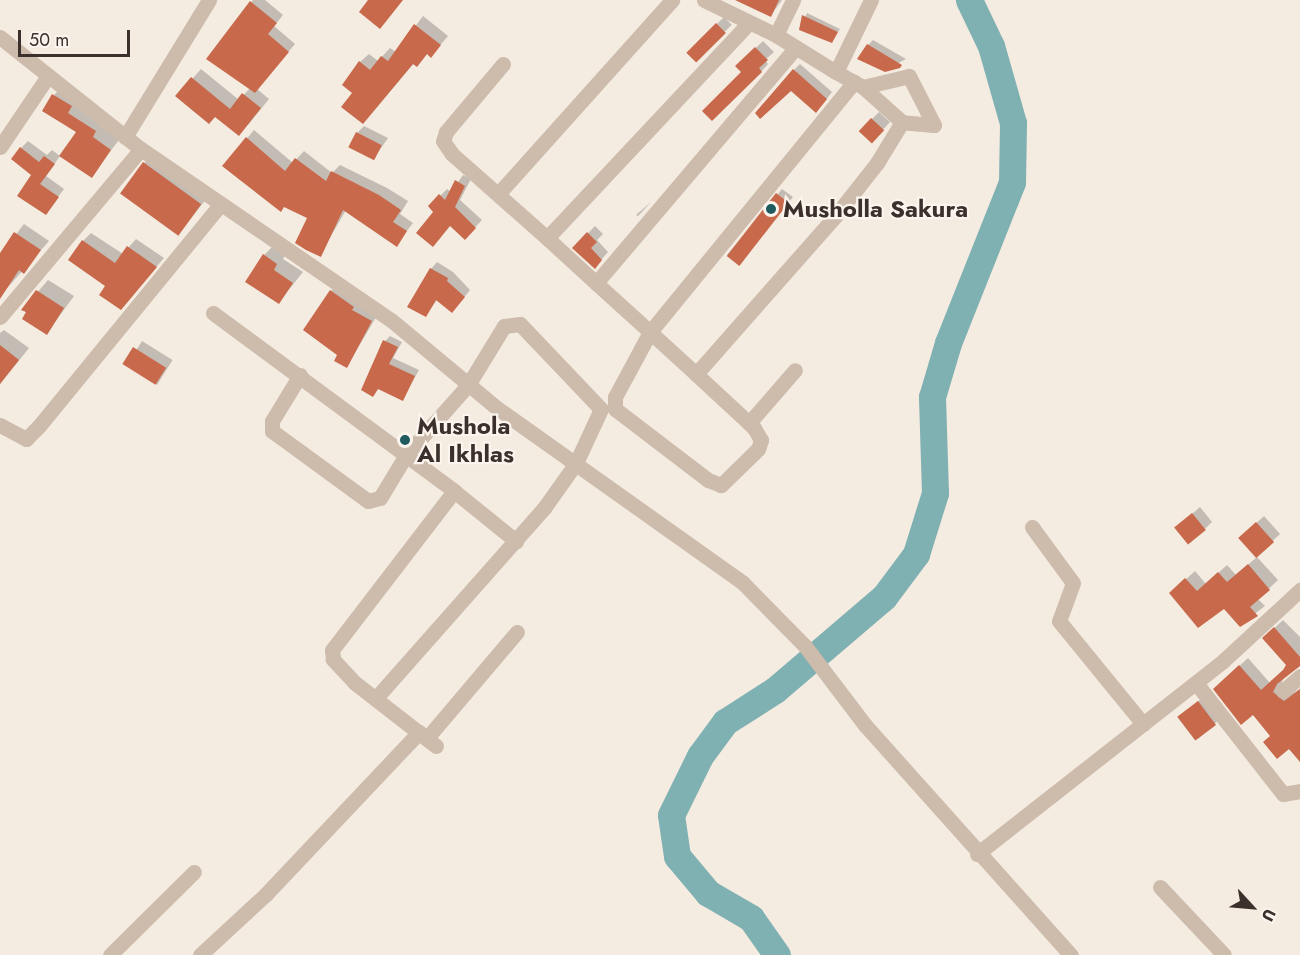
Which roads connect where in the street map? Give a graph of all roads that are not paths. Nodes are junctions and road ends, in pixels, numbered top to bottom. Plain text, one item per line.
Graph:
1 (209, 0) edge
2 (672, 0) edge
3 (793, 0) edge
4 (871, 0) edge
5 (713, 2) edge
6 (749, 23) junction
7 (776, 35) junction
8 (0, 37) edge
9 (796, 47) junction
10 (503, 64) dead end
11 (836, 72) junction
12 (48, 76) junction
13 (859, 84) junction
14 (902, 122) junction
15 (125, 137) junction
16 (0, 147) edge
17 (141, 149) junction
18 (498, 194) junction
19 (221, 204) junction
20 (547, 238) junction
21 (596, 283) junction
22 (213, 313) dead end
23 (0, 317) edge
24 (650, 333) junction
25 (795, 370) dead end
26 (696, 374) junction
27 (300, 375) junction
28 (468, 385) junction
29 (748, 423) junction
30 (0, 425) edge
31 (406, 455) junction
32 (576, 463) junction
33 (454, 491) junction
34 (1032, 526) dead end
35 (516, 541) junction
36 (1300, 590) edge
37 (518, 632) dead end
38 (1300, 676) edge
39 (1196, 682) junction
40 (1283, 691) dead end
41 (377, 697) junction
42 (1143, 724) junction
43 (428, 739) junction
44 (1300, 791) edge
45 (977, 854) junction
46 (194, 872) dead end
47 (1160, 886) dead end
48 (110, 955) edge
49 (200, 955) edge
50 (1071, 955) edge
51 (1224, 955) edge

1 - 15 street
2 - 18 street
3 - 7 street
4 - 11 street
5 - 6 street
6 - 7 street
6 - 20 street
7 - 9 street
8 - 12 street
9 - 11 street
9 - 21 street
10 - 18 street
11 - 13 street
12 - 15 street
12 - 16 street
13 - 14 street
13 - 14 street
13 - 24 street
14 - 26 street
15 - 17 street
17 - 19 street
17 - 23 street
18 - 20 street
19 - 28 street
19 - 30 street
20 - 21 street
21 - 24 street
22 - 27 street
24 - 26 street
24 - 29 street
25 - 29 street
26 - 29 street
27 - 31 street
27 - 31 street
28 - 31 street
28 - 32 street
28 - 32 street
31 - 33 street
32 - 35 street
32 - 45 street
33 - 35 street
33 - 41 street
34 - 42 street
35 - 41 street
36 - 39 street
37 - 43 street
38 - 40 street
39 - 42 street
39 - 44 street
41 - 43 street
42 - 45 street
43 - 49 street
45 - 50 street
46 - 48 street
47 - 51 street

